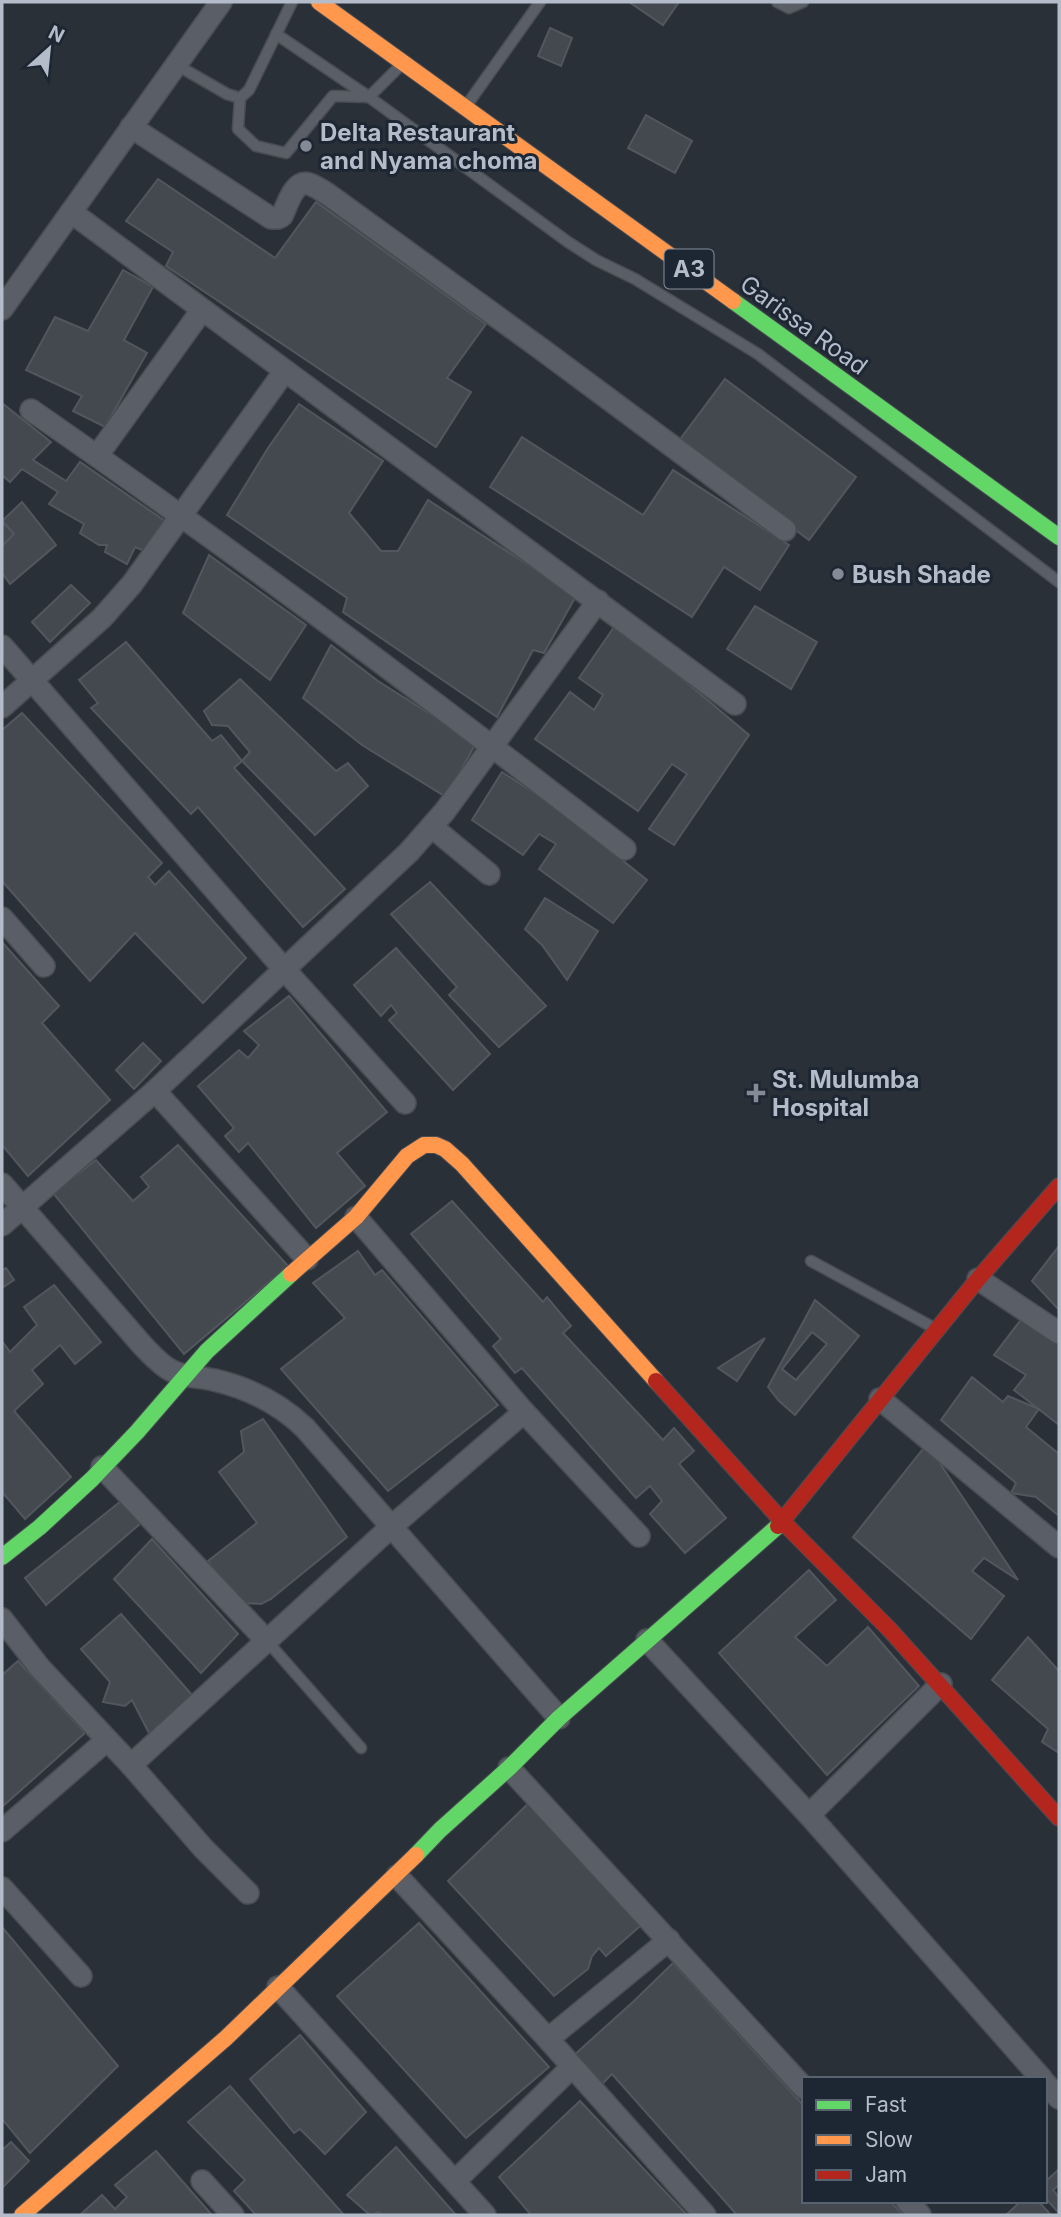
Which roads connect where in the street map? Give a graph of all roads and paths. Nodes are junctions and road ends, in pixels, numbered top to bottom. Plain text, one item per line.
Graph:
1 (292, 2) edge
2 (319, 2) edge
3 (540, 2) edge
4 (777, 2) edge
5 (803, 2) edge
6 (215, 4) edge
7 (276, 34) junction
8 (403, 63) junction
9 (176, 64) junction
10 (369, 97) junction
11 (240, 98) junction
12 (465, 108) junction
13 (131, 127) junction
14 (71, 212) junction
15 (2, 309) edge
16 (202, 310) junction
17 (284, 372) junction
18 (31, 410) dead end
19 (97, 456) junction
20 (180, 516) junction
21 (785, 530) dead end
22 (1059, 537) edge
23 (1059, 582) edge
24 (598, 601) junction
25 (2, 646) edge
26 (31, 680) junction
27 (735, 704) dead end
28 (2, 707) edge
29 (492, 746) junction
30 (432, 827) junction
31 (625, 849) dead end
32 (489, 874) dead end
33 (2, 918) edge
34 (44, 966) dead end
35 (284, 969) junction
36 (155, 1091) junction
37 (405, 1103) dead end
38 (2, 1184) edge
39 (1059, 1186) edge
40 (23, 1208) junction
41 (356, 1217) junction
42 (2, 1225) edge
43 (307, 1259) junction
44 (811, 1261) dead end
45 (978, 1279) junction
46 (938, 1330) junction
47 (1059, 1333) edge
48 (186, 1376) junction
49 (880, 1399) junction
50 (524, 1412) junction
51 (102, 1467) junction
52 (783, 1522) junction
53 (391, 1527) junction
54 (639, 1536) dead end
55 (1059, 1547) edge
56 (2, 1558) edge
57 (2, 1619) edge
58 (647, 1640) junction
59 (267, 1641) junction
60 (940, 1684) junction
61 (559, 1718) junction
62 (107, 1740) junction
63 (361, 1748) dead end
64 (131, 1765) junction
65 (509, 1768) junction
66 (809, 1815) junction
67 (1059, 1818) edge
68 (2, 1831) edge
69 (397, 1877) junction
70 (2, 1888) edge
71 (248, 1893) dead end
72 (669, 1940) junction
73 (81, 1976) dead end
74 (278, 1987) junction
75 (548, 2039) junction
76 (572, 2067) junction
77 (1040, 2077) edge
78 (1047, 2084) edge
79 (802, 2086) edge
80 (1059, 2098) edge
81 (202, 2181) dead end
82 (455, 2181) junction
83 (22, 2215) edge
84 (233, 2215) edge
85 (485, 2215) edge
86 (705, 2215) edge

1 - 7 lane
2 - 8 main road, Garissa Road / A3
3 - 12 lane
4 - 5 lane
6 - 9 street
7 - 10 lane
7 - 11 lane
8 - 10 lane
8 - 12 main road, Garissa Road / A3
9 - 11 lane
9 - 13 street
10 - 11 lane
10 - 23 lane
12 - 22 main road, Garissa Road / A3
13 - 14 street
13 - 21 street
14 - 15 street
14 - 16 street
16 - 17 street
16 - 19 street
17 - 20 street
17 - 24 street
18 - 19 street
19 - 20 street
20 - 26 street
20 - 29 street
24 - 27 street
24 - 29 street
25 - 26 street
26 - 28 street
26 - 35 street
29 - 30 street
29 - 31 street
30 - 32 street
30 - 35 street
33 - 34 street
35 - 36 street
35 - 37 street
36 - 40 street
36 - 43 street
38 - 40 street
39 - 45 main road
40 - 42 street
40 - 48 street
41 - 43 main road
41 - 50 street
41 - 52 main road
43 - 48 main road
44 - 46 lane
45 - 46 main road
45 - 47 street
46 - 49 main road
48 - 51 main road
48 - 53 street
49 - 52 main road
49 - 55 street
50 - 53 street
50 - 54 street
51 - 56 main road
51 - 59 street
52 - 58 main road
52 - 60 main road
53 - 59 street
53 - 61 street
57 - 62 street
58 - 61 main road
58 - 66 street
59 - 63 lane
59 - 64 street
60 - 66 street
60 - 67 main road
61 - 65 main road
62 - 64 street
62 - 68 street
64 - 71 street
65 - 69 main road
65 - 72 street
66 - 77 street
69 - 74 main road
69 - 75 street
70 - 73 street
72 - 75 street
72 - 79 street
74 - 82 street
74 - 83 main road
75 - 76 street
76 - 82 street
76 - 86 street
78 - 80 street
81 - 84 street
82 - 85 street

